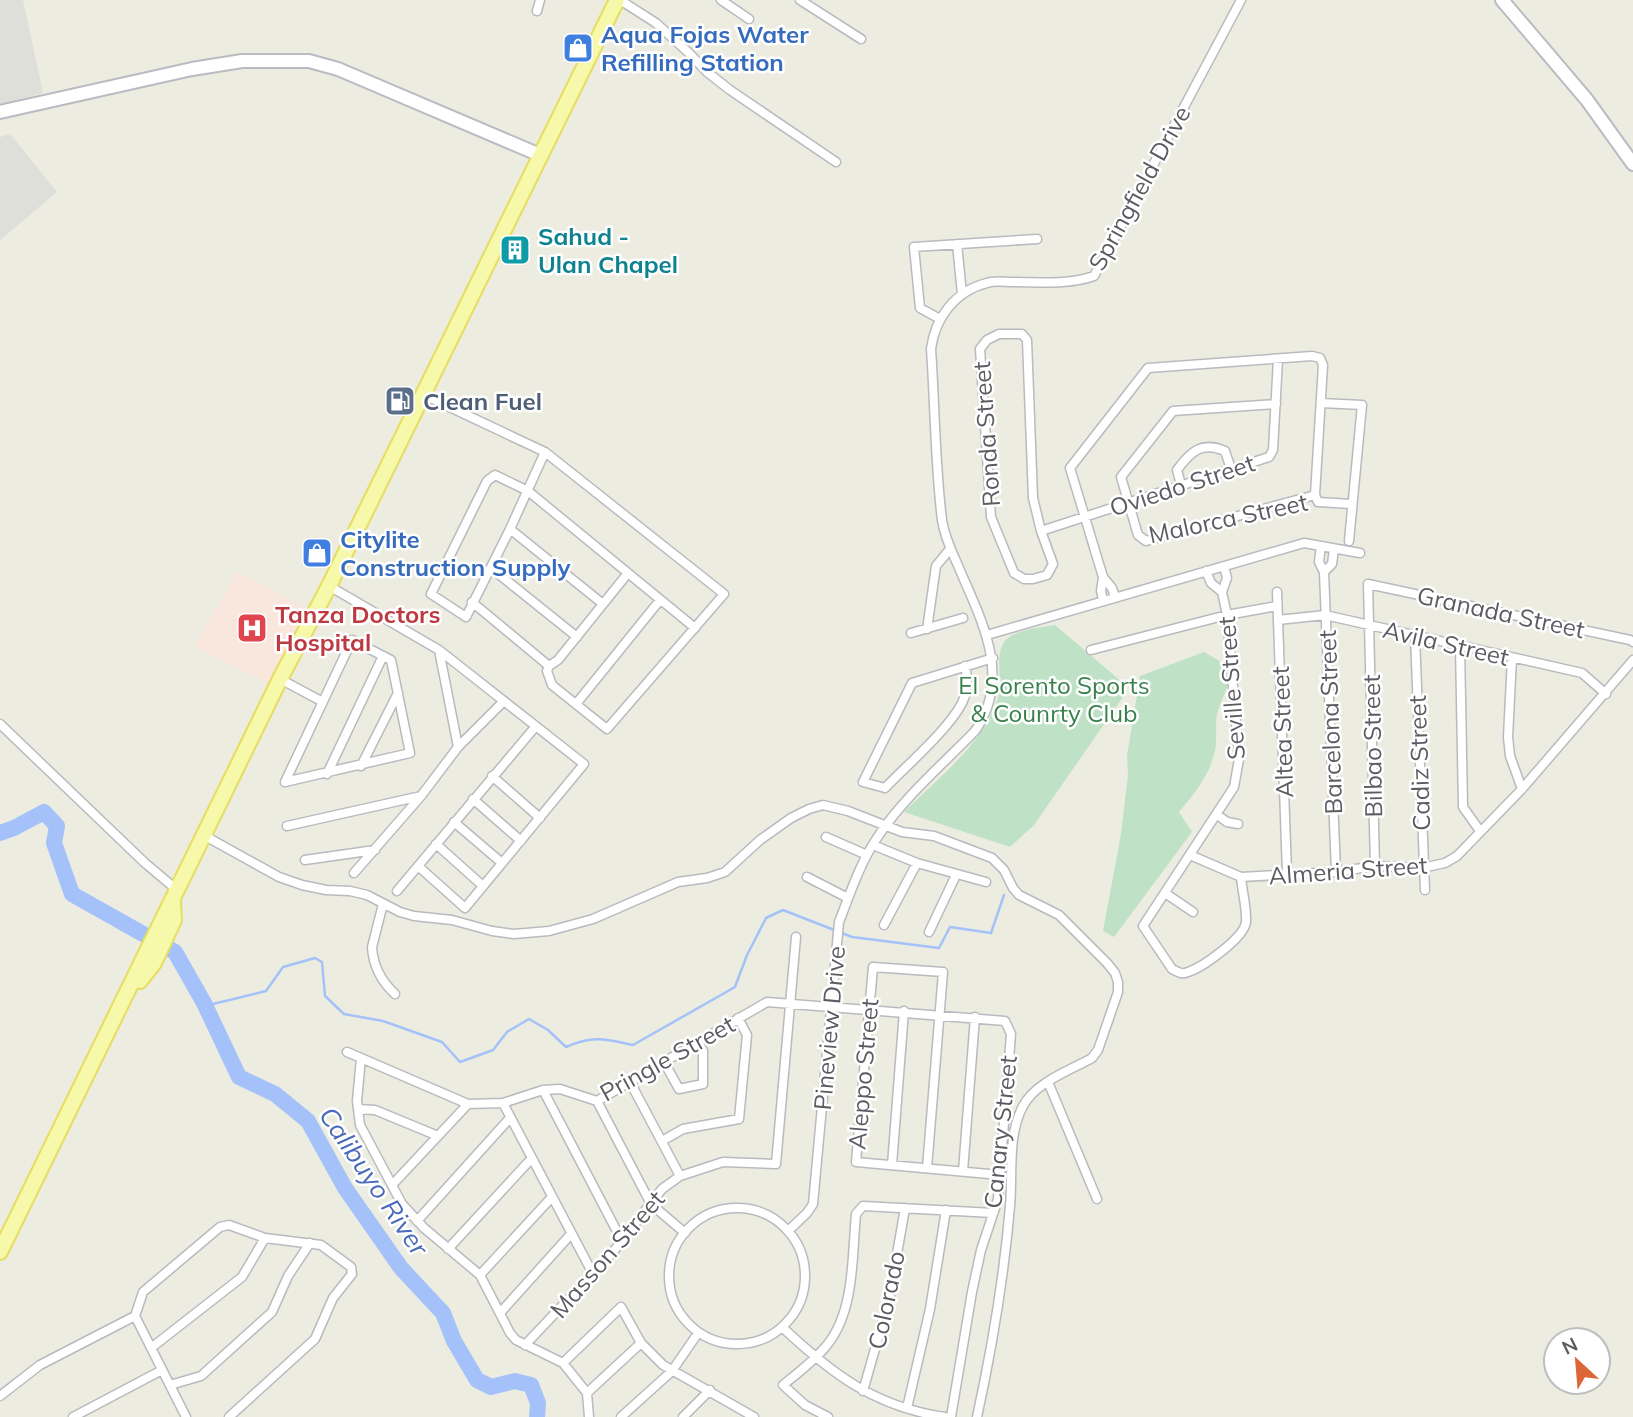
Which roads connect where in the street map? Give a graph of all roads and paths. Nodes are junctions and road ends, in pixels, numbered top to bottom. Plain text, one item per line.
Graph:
1 (540, 0) edge
2 (619, 0) edge
3 (721, 0) edge
4 (800, 0) edge
5 (1241, 0) edge
6 (1502, 0) edge
7 (537, 11) dead end
8 (749, 19) dead end
9 (861, 39) dead end
10 (0, 112) edge
11 (540, 155) junction
12 (836, 162) dead end
13 (1633, 164) edge
14 (1037, 239) dead end
15 (957, 244) junction
16 (962, 295) junction
17 (940, 318) junction
18 (1278, 359) junction
19 (422, 394) junction
20 (1321, 403) junction
21 (1276, 404) junction
22 (545, 452) junction
23 (1231, 469) junction
24 (1181, 485) junction
25 (528, 491) junction
26 (1315, 495) junction
27 (1128, 502) junction
28 (1352, 504) junction
29 (1084, 516) junction
30 (510, 529) junction
31 (1041, 531) junction
32 (1349, 541) dead end
33 (1321, 546) junction
34 (950, 549) junction
35 (1334, 549) junction
36 (1360, 552) dead end
37 (1224, 566) junction
38 (491, 568) junction
39 (1206, 572) junction
40 (1324, 572) junction
41 (628, 573) junction
42 (1103, 577) junction
43 (1368, 584) joint
44 (329, 586) junction
45 (1222, 592) junction
46 (1277, 592) dead end
47 (1115, 597) junction
48 (660, 600) junction
49 (1103, 600) junction
50 (472, 602) junction
51 (603, 604) junction
52 (1278, 606) junction
53 (1227, 615) junction
54 (1325, 615) junction
55 (963, 618) dead end
56 (1278, 620) junction
57 (1369, 625) junction
58 (695, 628) junction
59 (928, 629) junction
60 (911, 633) dead end
61 (987, 635) junction
62 (1415, 636) junction
63 (577, 637) junction
64 (1633, 642) edge
65 (1460, 646) junction
66 (439, 650) junction
67 (1091, 650) dead end
68 (383, 656) junction
69 (993, 658) junction
70 (1511, 658) junction
71 (1633, 660) edge
72 (549, 666) junction
73 (965, 666) junction
74 (280, 679) junction
75 (398, 693) junction
76 (1606, 694) junction
77 (504, 701) junction
78 (323, 702) junction
79 (576, 704) junction
80 (0, 724) edge
81 (536, 726) junction
82 (458, 747) junction
83 (361, 766) junction
84 (327, 774) junction
85 (492, 776) junction
86 (1522, 789) junction
87 (421, 796) junction
88 (473, 799) junction
89 (1216, 814) junction
90 (540, 818) junction
91 (454, 822) junction
92 (1238, 824) dead end
93 (287, 826) dead end
94 (886, 826) junction
95 (1480, 831) junction
96 (205, 836) junction
97 (826, 837) dead end
98 (521, 841) junction
99 (436, 844) junction
100 (873, 845) junction
101 (376, 850) junction
102 (867, 855) junction
103 (1190, 855) junction
104 (305, 860) dead end
105 (502, 863) junction
106 (917, 863) junction
107 (418, 866) junction
108 (1375, 866) junction
109 (1422, 868) junction
110 (1336, 872) junction
111 (354, 873) dead end
112 (1287, 873) junction
113 (956, 875) junction
114 (807, 877) dead end
115 (1241, 877) junction
116 (986, 882) dead end
117 (483, 886) junction
118 (1425, 890) dead end
119 (397, 891) dead end
120 (1165, 892) junction
121 (175, 894) junction
122 (848, 898) junction
123 (383, 904) junction
124 (1193, 912) dead end
125 (884, 925) dead end
126 (929, 932) dead end
127 (796, 937) dead end
128 (394, 994) dead end
129 (791, 1003) junction
130 (830, 1005) junction
131 (869, 1008) junction
132 (904, 1011) junction
133 (941, 1014) junction
134 (975, 1017) junction
135 (738, 1018) junction
136 (698, 1042) junction
137 (347, 1052) dead end
138 (361, 1058) junction
139 (664, 1062) junction
140 (630, 1082) junction
141 (1048, 1082) junction
142 (543, 1090) junction
143 (597, 1101) junction
144 (503, 1103) junction
145 (468, 1104) junction
146 (358, 1109) junction
147 (510, 1118) junction
148 (438, 1136) junction
149 (662, 1142) junction
150 (532, 1158) junction
151 (892, 1165) junction
152 (927, 1168) junction
153 (963, 1171) junction
154 (1000, 1175) junction
155 (680, 1176) junction
156 (393, 1185) junction
157 (552, 1197) junction
158 (1097, 1199) dead end
159 (650, 1204) junction
160 (905, 1208) junction
161 (946, 1210) junction
162 (993, 1213) junction
163 (417, 1221) junction
164 (788, 1231) junction
165 (685, 1233) junction
166 (571, 1234) junction
167 (265, 1238) junction
168 (622, 1241) junction
169 (310, 1243) junction
170 (448, 1249) junction
171 (0, 1252) edge
172 (593, 1274) junction
173 (480, 1275) junction
174 (500, 1313) junction
175 (135, 1316) junction
176 (782, 1327) junction
177 (698, 1332) junction
178 (641, 1343) junction
179 (525, 1345) junction
180 (151, 1348) junction
181 (815, 1358) junction
182 (563, 1363) junction
183 (162, 1370) junction
184 (672, 1371) junction
185 (170, 1385) junction
186 (709, 1390) junction
187 (863, 1391) junction
188 (587, 1393) junction
189 (0, 1396) edge
190 (907, 1408) junction
191 (749, 1415) edge
192 (686, 1416) edge
193 (73, 1417) edge
194 (186, 1417) edge
195 (229, 1417) edge
196 (589, 1417) edge
197 (621, 1417) edge
198 (828, 1417) edge
199 (945, 1417) edge
200 (951, 1417) edge
201 (977, 1417) edge

1 - 7 street
2 - 11 main road
2 - 12 street
3 - 8 street
4 - 9 street
5 - 16 street, Springfield Drive
6 - 13 street
10 - 11 street
11 - 19 main road
14 - 15 street
15 - 16 street
15 - 17 street
16 - 17 street, Springfield Drive
17 - 34 street, Springfield Drive
18 - 20 street
18 - 21 street, Oviedo Street
18 - 29 street
19 - 22 street
19 - 44 main road
20 - 26 street
20 - 28 street
21 - 23 street, Oviedo Street
21 - 27 street
22 - 25 street
22 - 58 street
23 - 24 street, Oviedo Street
23 - 24 street
24 - 27 street, Oviedo Street
25 - 30 street
25 - 41 street
25 - 50 street
26 - 27 street, Malorca Street
26 - 28 street, Malorca Street
27 - 29 street, Oviedo Street
28 - 32 street
29 - 31 street, Oviedo Street
29 - 42 street
30 - 38 street
30 - 51 street
31 - 31 street, Ronda Street
33 - 35 street
33 - 37 street
33 - 40 street, Barcelona Street
34 - 59 street
34 - 61 street, Springfield Drive
35 - 36 street
35 - 40 street, Barcelona Street
37 - 39 street
37 - 45 street, Seville Street
38 - 50 street
38 - 63 street
39 - 45 street, Seville Street
39 - 47 street
40 - 54 street, Barcelona Street
41 - 48 street
41 - 51 street
42 - 47 street
42 - 49 street
43 - 57 street, Bilbao Street
43 - 64 street, Granada Street
44 - 66 street
44 - 74 main road
45 - 53 street, Seville Street
46 - 52 street, Altea Street
47 - 49 street
48 - 58 street
48 - 79 street
49 - 61 street
50 - 72 street
51 - 63 street
52 - 53 street
52 - 56 street, Altea Street
53 - 67 street
53 - 89 street, Seville Street
54 - 56 street, Avila Street
54 - 57 street, Avila Street
54 - 110 street, Barcelona Street
55 - 59 street
56 - 112 street, Altea Street
57 - 62 street, Avila Street
57 - 108 street, Bilbao Street
58 - 79 street
59 - 60 street
61 - 69 street, Springfield Drive
62 - 65 street, Avila Street
62 - 109 street, Cadiz Street
63 - 72 street
65 - 70 street, Avila Street
65 - 95 street
66 - 77 street
66 - 82 street
68 - 75 street
68 - 78 street
68 - 84 street
69 - 73 street
69 - 94 street, Springfield Drive
70 - 76 street, Avila Street
70 - 86 street
71 - 76 street
72 - 79 street
73 - 73 street
74 - 78 street
74 - 96 main road
75 - 83 street
75 - 83 street
76 - 86 street, Almeria Street
77 - 81 street
77 - 82 street
78 - 84 street
80 - 121 street
81 - 85 street
81 - 90 street
82 - 87 street
83 - 84 street
85 - 88 street
85 - 90 street
86 - 95 street, Almeria Street
87 - 93 street
87 - 101 street
88 - 91 street
88 - 98 street
89 - 92 street
89 - 103 street, Seville Street
90 - 98 street
91 - 99 street
91 - 105 street
94 - 100 street, Pineview Drive
94 - 123 street
94 - 141 street
95 - 109 street, Almeria Street
96 - 121 main road
96 - 123 street
97 - 102 street
98 - 105 street
99 - 107 street
99 - 117 street
100 - 102 street, Pineview Drive
100 - 106 street
101 - 104 street
101 - 111 street
102 - 122 street, Pineview Drive
103 - 115 street, Almeria Street
103 - 120 street
105 - 117 street
106 - 113 street
106 - 125 street
107 - 117 street
107 - 119 street
108 - 109 street, Almeria Street
108 - 110 street, Almeria Street
109 - 118 street, Cadiz Street
110 - 112 street, Almeria Street
112 - 115 street, Almeria Street
113 - 116 street
113 - 126 street
114 - 122 street
115 - 120 street
120 - 124 street
121 - 171 main road
122 - 130 street, Pineview Drive
123 - 128 street
127 - 129 street
129 - 130 street, Pringle Street
129 - 135 street, Pringle Street
129 - 155 street, Masson Street
130 - 131 street, Canary Street
130 - 164 street, Pineview Drive
131 - 132 street, Canary Street
131 - 133 street, Aleppo Street
131 - 151 street, Aleppo Street
132 - 133 street, Canary Street
132 - 151 street
133 - 134 street, Canary Street
133 - 152 street
134 - 153 street
134 - 154 street, Canary Street
135 - 136 street, Pringle Street
135 - 149 street
136 - 139 street, Pringle Street
136 - 139 street
137 - 138 street, Pringle Street
138 - 145 street, Pringle Street
138 - 146 street
139 - 140 street, Pringle Street
140 - 143 street, Pringle Street
140 - 149 street
141 - 158 street
141 - 201 street
142 - 143 street, Pringle Street
142 - 144 street, Pringle Street
142 - 168 street
143 - 159 street
144 - 145 street, Pringle Street
144 - 147 street
145 - 148 street
146 - 148 street
146 - 156 street
147 - 150 street
147 - 163 street
148 - 156 street
149 - 155 street
150 - 157 street
150 - 170 street
151 - 152 street, Aleppo Street
152 - 153 street, Aleppo Street
153 - 154 street, Aleppo Street
154 - 162 street, Canary Street
155 - 159 street, Masson Street
156 - 163 street
157 - 166 street
157 - 173 street
159 - 165 street
159 - 168 street, Masson Street
160 - 161 street
160 - 181 street
160 - 187 street, Colorado
161 - 162 street
161 - 190 street
162 - 200 street, Canary Street
163 - 170 street
164 - 165 street
164 - 176 street
165 - 177 street
166 - 172 street
166 - 174 street
167 - 169 street
167 - 175 street
167 - 180 street
168 - 172 street, Masson Street
169 - 185 street
169 - 195 street
170 - 173 street
172 - 179 street, Masson Street
173 - 174 street
174 - 179 street
175 - 180 street
175 - 189 street
176 - 177 street
176 - 181 street
177 - 184 street
178 - 182 street
178 - 184 street
178 - 188 street
179 - 182 street
180 - 183 street
181 - 187 street
181 - 198 street
182 - 188 street
183 - 185 street
183 - 193 street
184 - 186 street
184 - 197 street
185 - 194 street
186 - 191 street
186 - 192 street
187 - 190 street
188 - 196 street
190 - 199 street

